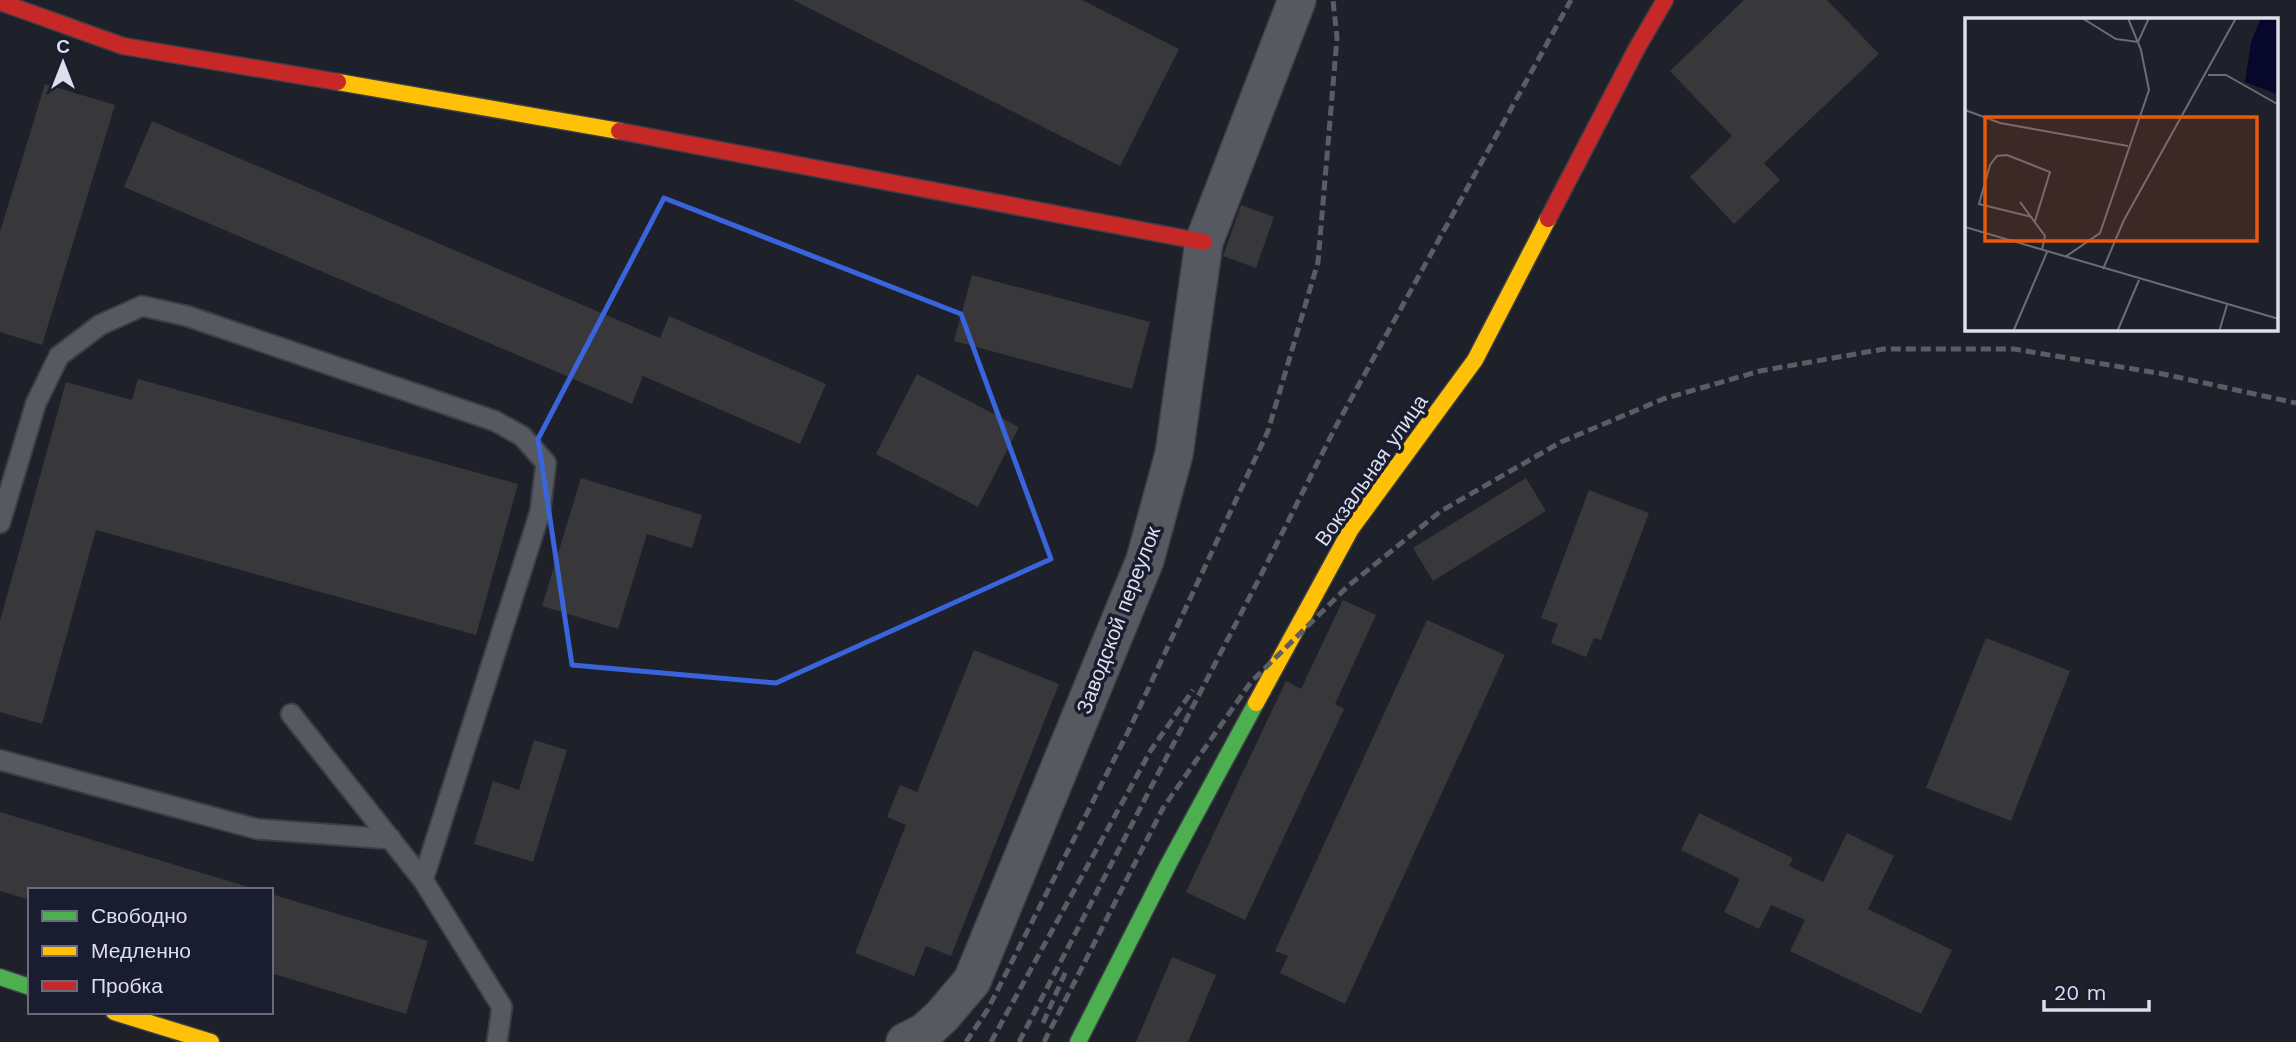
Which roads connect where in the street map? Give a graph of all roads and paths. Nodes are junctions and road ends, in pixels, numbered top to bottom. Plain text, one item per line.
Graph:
1 (1297, 0) edge
2 (1665, 0) edge
3 (0, 2) edge
4 (1204, 242) junction
5 (0, 523) edge
6 (291, 714) dead end
7 (0, 760) edge
8 (391, 839) junction
9 (423, 880) junction
10 (0, 978) edge
11 (28, 985) edge
12 (120, 1014) edge
13 (211, 1042) edge
14 (497, 1042) edge
15 (905, 1042) edge
16 (1078, 1042) edge

1 - 4 street, Заводской переулок
2 - 16 street, Вокзальная улица
3 - 4 street
4 - 15 street, Заводской переулок
5 - 9 lane
6 - 8 lane
7 - 8 lane
8 - 9 lane
9 - 14 lane
10 - 11 street
12 - 13 street

